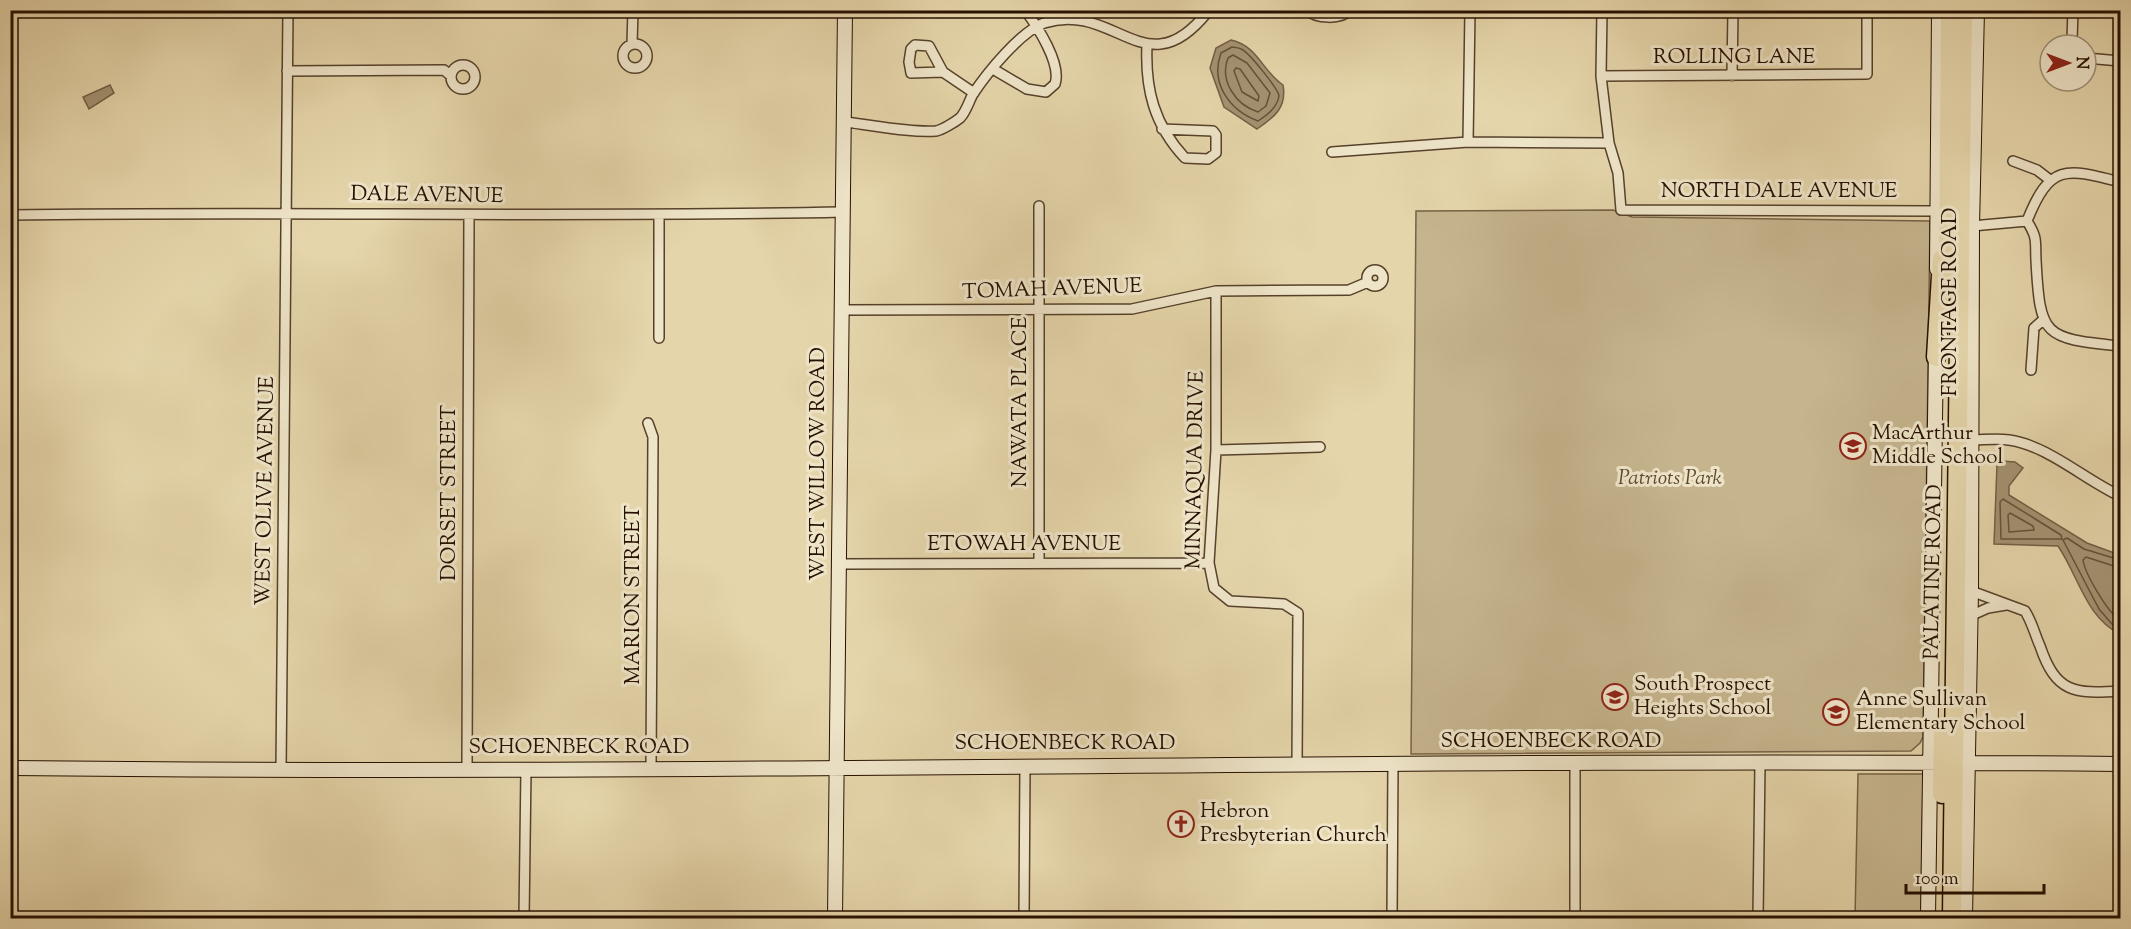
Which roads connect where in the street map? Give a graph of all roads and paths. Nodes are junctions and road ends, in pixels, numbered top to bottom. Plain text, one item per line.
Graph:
1 (288, 10) edge
2 (633, 10) edge
3 (845, 10) edge
4 (1024, 10) edge
5 (1049, 10) edge
6 (1209, 10) edge
7 (1307, 10) edge
8 (1350, 10) edge
9 (1470, 10) edge
10 (1602, 10) edge
11 (1733, 10) edge
12 (1867, 10) edge
13 (1939, 10) edge
14 (1950, 10) edge
15 (1963, 10) edge
16 (1977, 10) edge
17 (2073, 10) edge
18 (1051, 22) junction
19 (1038, 27) junction
20 (2072, 33) edge
21 (632, 44) dead end
22 (1147, 45) junction
23 (2098, 59) edge
24 (2121, 61) edge
25 (993, 69) junction
26 (287, 71) junction
27 (943, 72) dead end
28 (451, 76) dead end
29 (1602, 76) junction
30 (1732, 76) junction
31 (974, 93) junction
32 (845, 122) junction
33 (1162, 129) junction
34 (1949, 141) junction
35 (1468, 142) junction
36 (1610, 143) junction
37 (1332, 152) dead end
38 (2013, 161) dead end
39 (2050, 180) junction
40 (2121, 182) edge
41 (1039, 206) dead end
42 (1937, 211) junction
43 (287, 212) junction
44 (843, 212) junction
45 (10, 215) edge
46 (469, 216) junction
47 (659, 216) junction
48 (2027, 221) junction
49 (1972, 226) junction
50 (1368, 282) dead end
51 (1216, 291) junction
52 (841, 310) junction
53 (1039, 311) junction
54 (2043, 320) junction
55 (660, 338) dead end
56 (2121, 346) edge
57 (1936, 357) junction
58 (2031, 370) dead end
59 (648, 423) dead end
60 (1971, 440) junction
61 (1320, 447) dead end
62 (1216, 450) junction
63 (2121, 496) edge
64 (1039, 562) junction
65 (1209, 563) junction
66 (839, 564) junction
67 (1971, 591) junction
68 (2008, 604) junction
69 (1970, 616) junction
70 (2121, 691) edge
71 (1393, 763) junction
72 (1760, 763) junction
73 (1948, 763) junction
74 (1297, 764) junction
75 (1575, 764) junction
76 (2121, 764) edge
77 (1025, 765) junction
78 (837, 766) junction
79 (10, 768) edge
80 (651, 768) junction
81 (526, 769) junction
82 (467, 770) junction
83 (281, 771) junction
84 (524, 918) edge
85 (835, 918) edge
86 (1024, 918) edge
87 (1392, 918) edge
88 (1575, 918) edge
89 (1758, 918) edge
90 (1928, 918) edge
91 (1942, 918) edge
92 (1952, 918) edge
93 (1965, 918) edge

1 - 26 street, WEST OLIVE AVENUE
2 - 21 street
3 - 32 street, WEST WILLOW ROAD
4 - 19 street
5 - 18 street
6 - 22 street
7 - 8 street
9 - 35 street
10 - 29 street
11 - 30 street
12 - 30 street, ROLLING LANE
13 - 42 street, FRONTAGE ROAD
14 - 34 highway, PALATINE ROAD
15 - 73 highway, PALATINE ROAD
16 - 49 street, FRONTAGE ROAD
17 - 20 street
18 - 19 street
18 - 22 street
19 - 25 street
19 - 25 street
22 - 33 street
23 - 24 street
25 - 31 street
26 - 28 street
26 - 43 street, WEST OLIVE AVENUE
27 - 31 street
29 - 30 street, ROLLING LANE
29 - 36 street
31 - 32 street
32 - 44 street, WEST WILLOW ROAD
33 - 33 street
34 - 57 highway
34 - 73 highway, PALATINE ROAD
35 - 36 street
35 - 37 street
36 - 42 street, NORTH DALE AVENUE
38 - 39 street
39 - 40 street
39 - 48 street
41 - 53 street, NAWATA PLACE
42 - 57 street, FRONTAGE ROAD
43 - 45 street, DALE AVENUE
43 - 46 street, DALE AVENUE
43 - 83 street, WEST OLIVE AVENUE
44 - 47 street, DALE AVENUE
44 - 52 street, WEST WILLOW ROAD
46 - 47 street, DALE AVENUE
46 - 82 street, DORSET STREET
47 - 55 street
48 - 49 street
48 - 54 street
49 - 60 street, FRONTAGE ROAD
50 - 51 street, TOMAH AVENUE
51 - 53 street, TOMAH AVENUE
51 - 62 street, MINNAQUA DRIVE
52 - 53 street, TOMAH AVENUE
52 - 66 street, WEST WILLOW ROAD
53 - 64 street, NAWATA PLACE
54 - 56 street
54 - 58 street
57 - 73 street, FRONTAGE ROAD
59 - 80 street, MARION STREET
60 - 63 street
60 - 67 street, FRONTAGE ROAD
61 - 62 street
62 - 65 street, MINNAQUA DRIVE
64 - 65 street, ETOWAH AVENUE
64 - 66 street, ETOWAH AVENUE
65 - 74 street, MINNAQUA DRIVE
66 - 78 street, WEST WILLOW ROAD
67 - 68 street
67 - 69 street, FRONTAGE ROAD
68 - 69 street
68 - 70 street
69 - 73 street, FRONTAGE ROAD
71 - 74 street, SCHOENBECK ROAD
71 - 75 street, SCHOENBECK ROAD
71 - 87 street
72 - 73 street, SCHOENBECK ROAD
72 - 75 street, SCHOENBECK ROAD
72 - 89 street
73 - 76 street, SCHOENBECK ROAD
73 - 90 street, FRONTAGE ROAD
73 - 91 highway, PALATINE ROAD
73 - 92 highway, PALATINE ROAD
73 - 93 street, FRONTAGE ROAD
74 - 77 street, SCHOENBECK ROAD
75 - 88 street
77 - 78 street, SCHOENBECK ROAD
77 - 86 street
78 - 80 street, SCHOENBECK ROAD
78 - 85 street, WEST WILLOW ROAD
79 - 83 street, SCHOENBECK ROAD
80 - 81 street, SCHOENBECK ROAD
81 - 82 street, SCHOENBECK ROAD
81 - 84 street
82 - 83 street, SCHOENBECK ROAD

